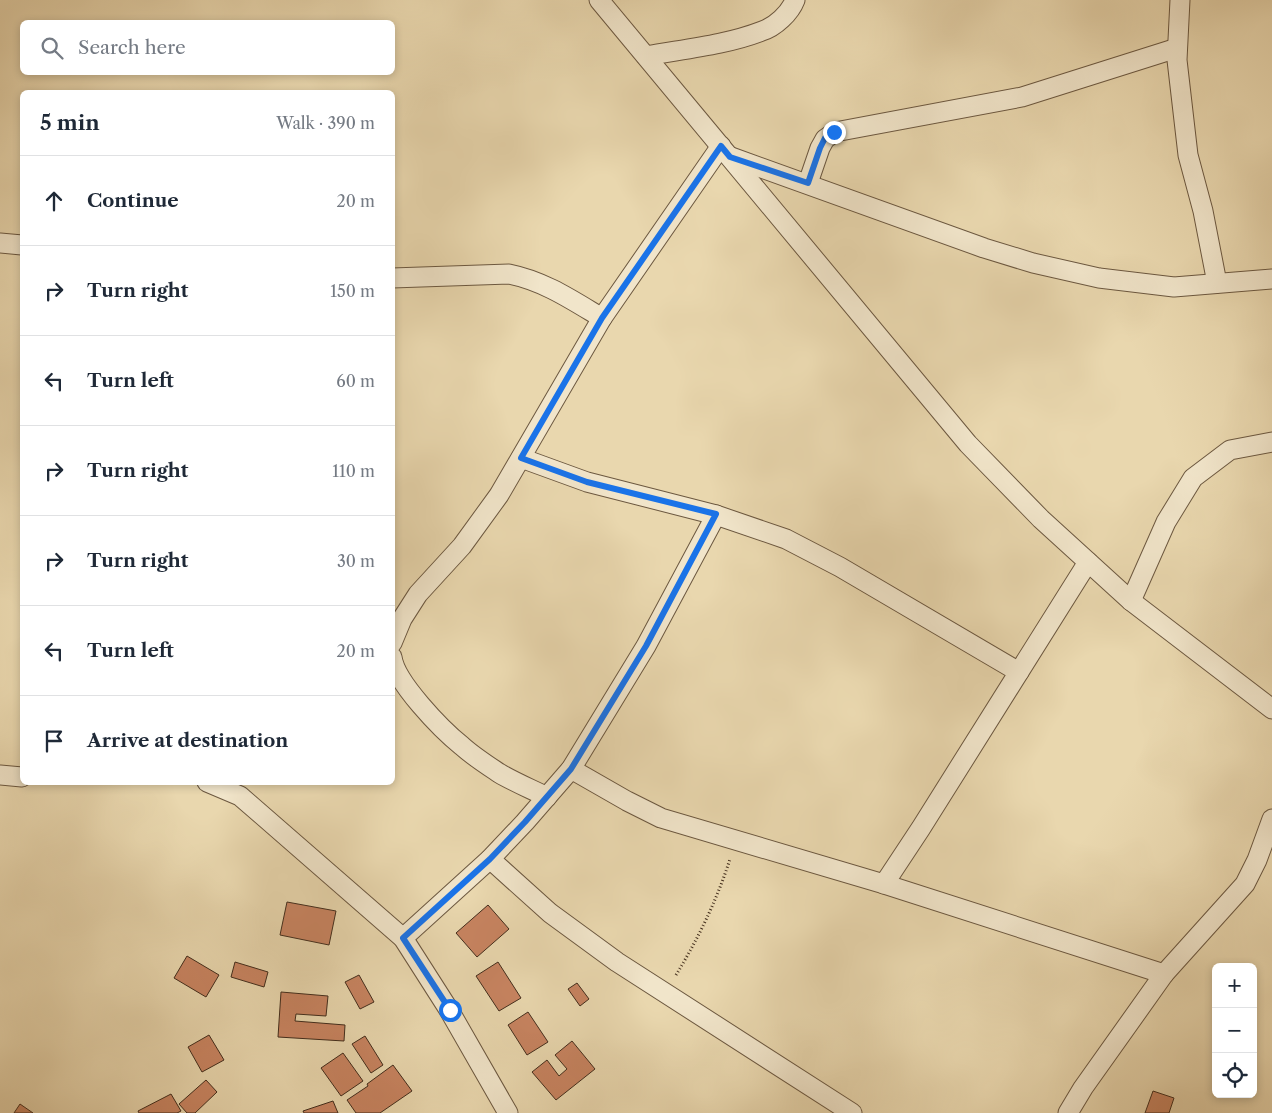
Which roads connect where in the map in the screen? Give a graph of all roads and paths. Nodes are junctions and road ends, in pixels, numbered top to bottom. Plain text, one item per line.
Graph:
1 (599, 0) edge
2 (795, 0) edge
3 (1180, 0) edge
4 (1177, 48) junction
5 (646, 56) junction
6 (726, 152) junction
7 (808, 183) junction
8 (0, 243) edge
9 (20, 245) edge
10 (395, 278) edge
11 (1272, 279) edge
12 (1217, 283) junction
13 (602, 318) junction
14 (1272, 442) edge
15 (521, 458) junction
16 (716, 514) junction
17 (1088, 562) junction
18 (1131, 601) junction
19 (395, 636) edge
20 (395, 666) edge
21 (1019, 672) junction
22 (1272, 709) edge
23 (571, 769) junction
24 (0, 775) edge
25 (20, 777) edge
26 (214, 785) edge
27 (547, 797) junction
28 (1272, 819) edge
29 (737, 839) junction
30 (490, 859) junction
31 (884, 884) junction
32 (403, 938) junction
33 (1164, 974) junction
34 (665, 993) junction
35 (508, 1113) edge
36 (852, 1113) edge
37 (1068, 1113) edge

1 - 5 street
2 - 5 street
3 - 4 street
4 - 7 street
4 - 12 street
5 - 6 street
6 - 7 street
6 - 13 street
6 - 17 street
7 - 12 street
8 - 9 street
10 - 13 street
11 - 12 street
13 - 15 street
14 - 18 street
15 - 16 street
15 - 19 street
16 - 21 street
16 - 23 street
17 - 18 street
17 - 21 street
18 - 22 street
20 - 27 street
21 - 31 street
23 - 27 street
23 - 29 street
24 - 25 street
26 - 32 street
27 - 30 street
28 - 33 street
29 - 31 street
29 - 34 path
30 - 32 street
30 - 34 street
31 - 33 street
32 - 35 street
33 - 37 street
34 - 36 street

